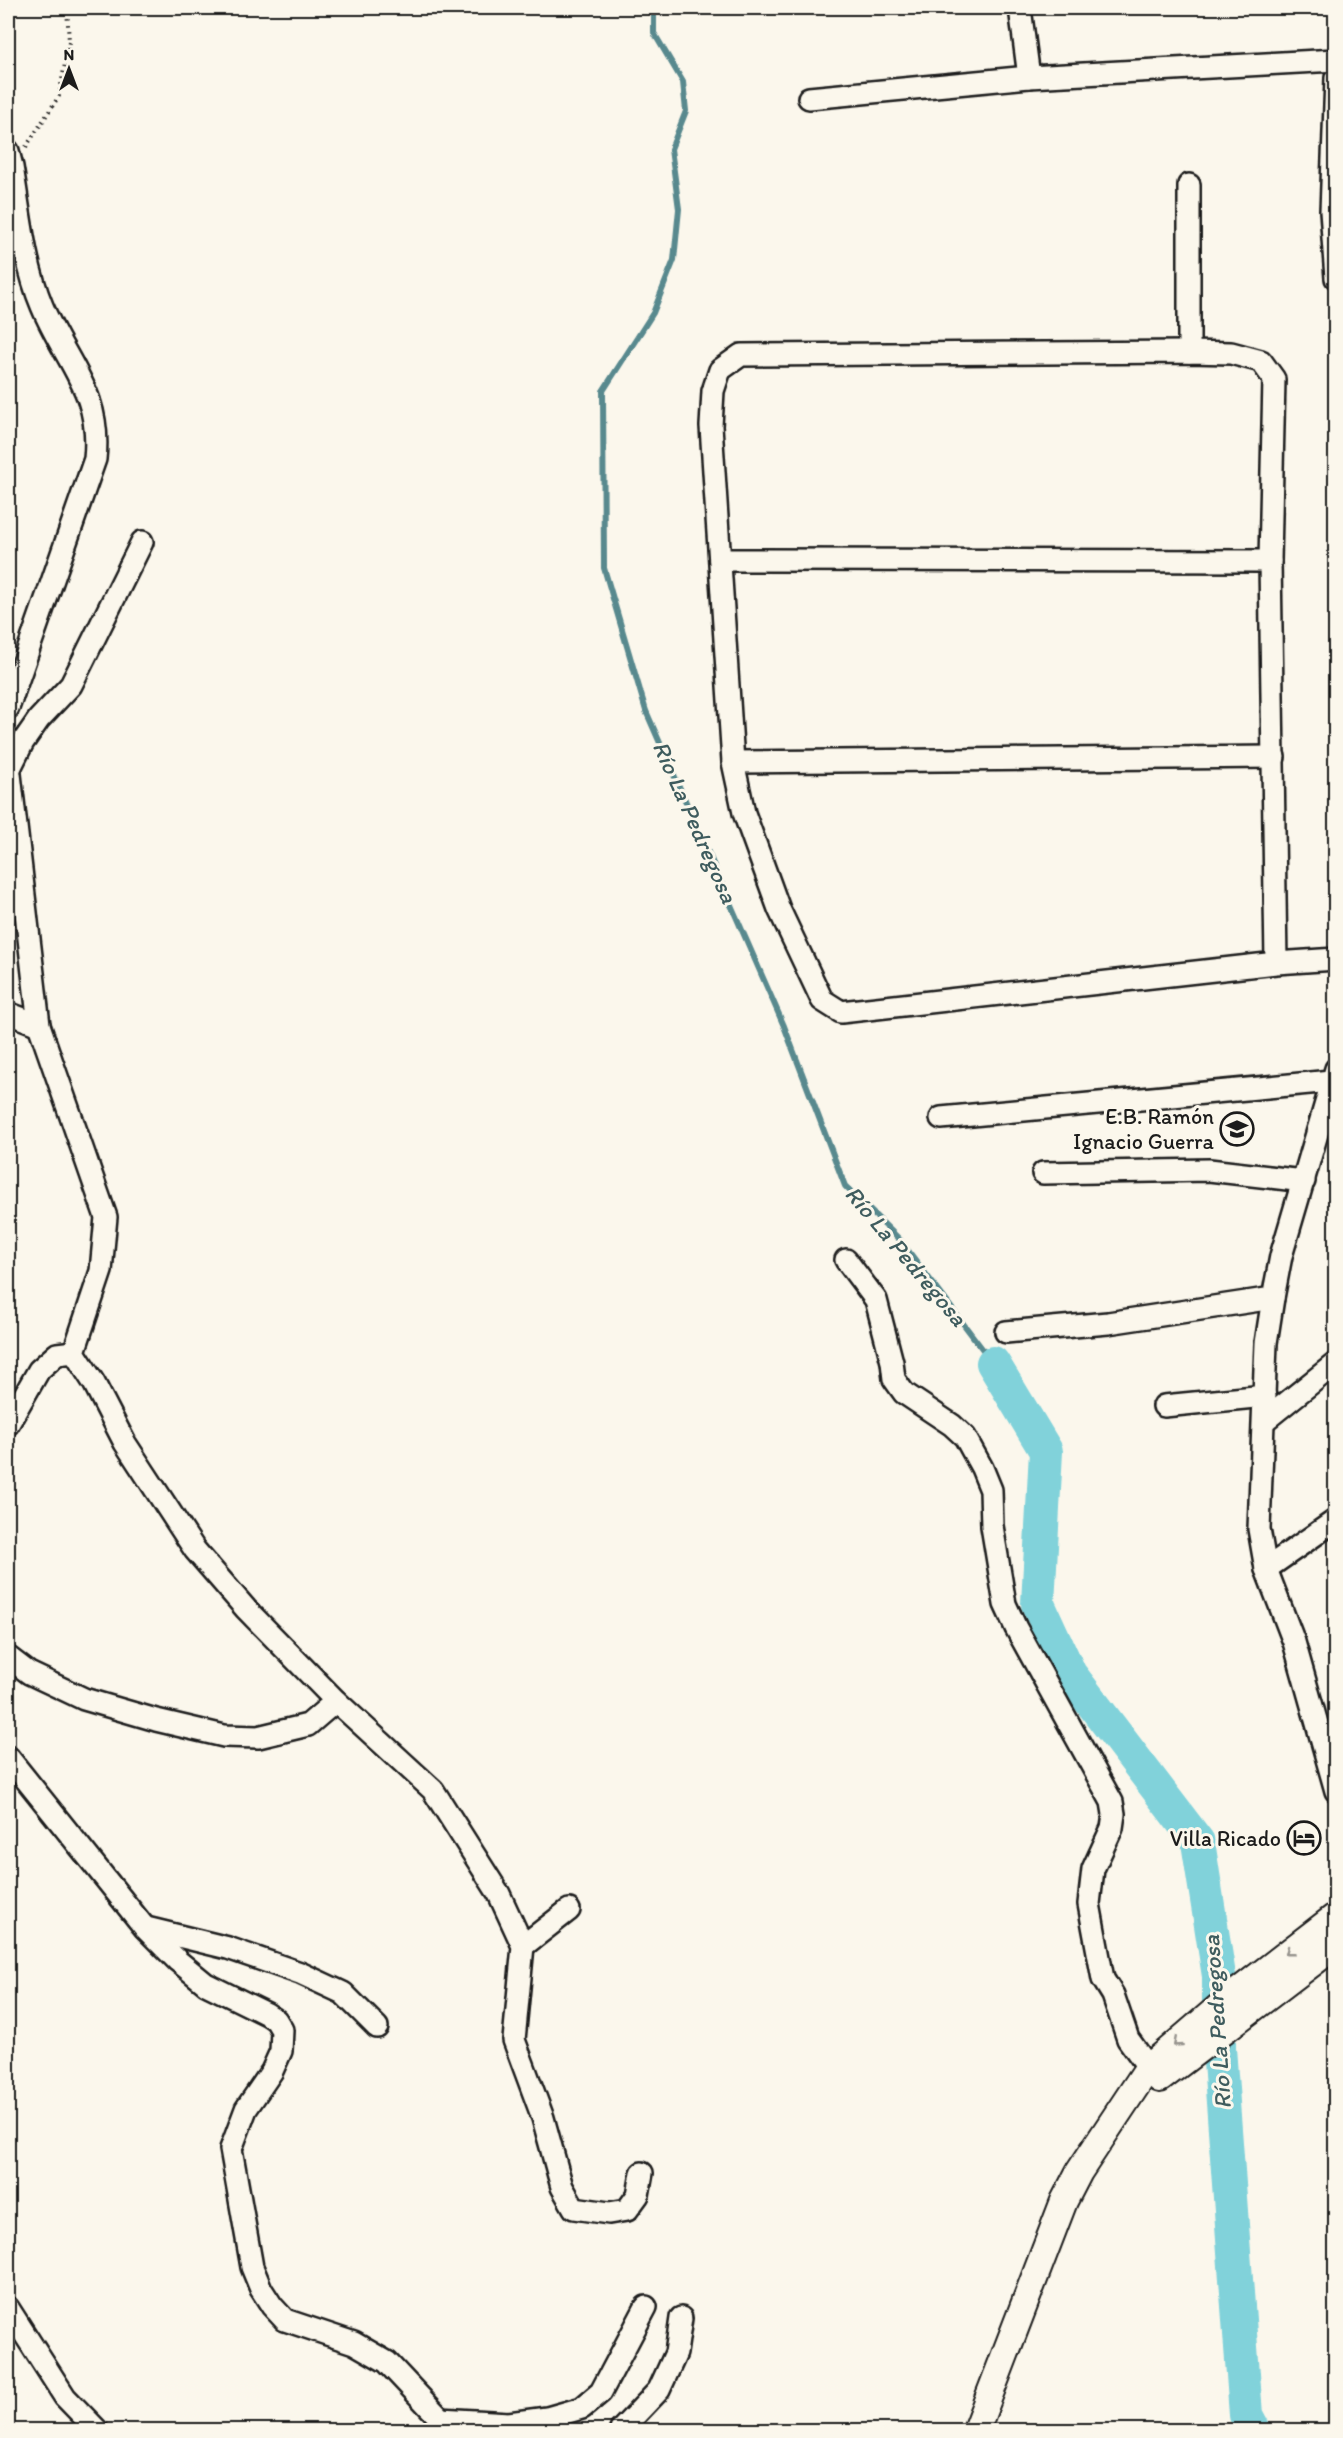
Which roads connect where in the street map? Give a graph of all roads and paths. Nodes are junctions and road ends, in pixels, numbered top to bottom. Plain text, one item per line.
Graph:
1 (67, 8) edge
2 (1020, 8) edge
3 (1335, 60) edge
4 (1029, 76) junction
5 (1335, 78) edge
6 (809, 98) dead end
7 (10, 159) edge
8 (1189, 185) dead end
9 (1333, 211) edge
10 (1335, 278) edge
11 (1189, 352) junction
12 (142, 542) dead end
13 (720, 560) junction
14 (1270, 561) junction
15 (8, 708) edge
16 (1274, 757) junction
17 (733, 762) junction
18 (8, 764) edge
19 (1335, 959) edge
20 (1276, 963) junction
21 (8, 1013) edge
22 (39, 1025) junction
23 (1333, 1075) edge
24 (941, 1118) dead end
25 (1043, 1173) dead end
26 (1304, 1181) junction
27 (846, 1260) dead end
28 (1273, 1298) junction
29 (1006, 1332) dead end
30 (74, 1352) junction
31 (1335, 1363) edge
32 (1264, 1396) junction
33 (1164, 1406) dead end
34 (1264, 1421) junction
35 (8, 1424) edge
36 (1335, 1520) edge
37 (1266, 1569) junction
38 (8, 1657) edge
39 (336, 1701) junction
40 (1316, 1719) junction
41 (1335, 1736) edge
42 (8, 1757) edge
43 (1335, 1791) edge
44 (569, 1910) dead end
45 (1335, 1916) edge
46 (146, 1928) junction
47 (1335, 1945) edge
48 (523, 1946) junction
49 (377, 2027) dead end
50 (1214, 2028) junction
51 (1153, 2074) junction
52 (642, 2173) dead end
53 (646, 2307) dead end
54 (8, 2308) edge
55 (681, 2318) dead end
56 (445, 2425) edge
57 (97, 2430) edge
58 (621, 2430) edge
59 (976, 2430) edge

1 - 7 path
2 - 4 street
3 - 4 street
4 - 6 street
5 - 9 street
7 - 15 street
8 - 11 street
9 - 10 street
11 - 13 street
11 - 14 street
12 - 18 street
13 - 14 street
13 - 17 street
14 - 16 street
16 - 17 street
16 - 20 street
17 - 20 street
18 - 22 street
19 - 20 street
21 - 22 street
22 - 30 street
23 - 24 street
23 - 26 street
25 - 26 street
26 - 28 street
27 - 51 street
28 - 29 street
28 - 32 street
30 - 35 street
30 - 39 street
31 - 34 street
32 - 33 street
32 - 34 street
34 - 37 street
36 - 37 street
37 - 40 street
38 - 39 street
39 - 48 street
40 - 41 street
40 - 43 street
42 - 46 street
44 - 48 street
45 -> 50 main road
46 - 49 street
46 - 56 street
47 - 50 main road
48 - 52 street
50 - 51 main road
51 - 59 main road
53 - 56 street
54 - 57 street
55 - 58 street

